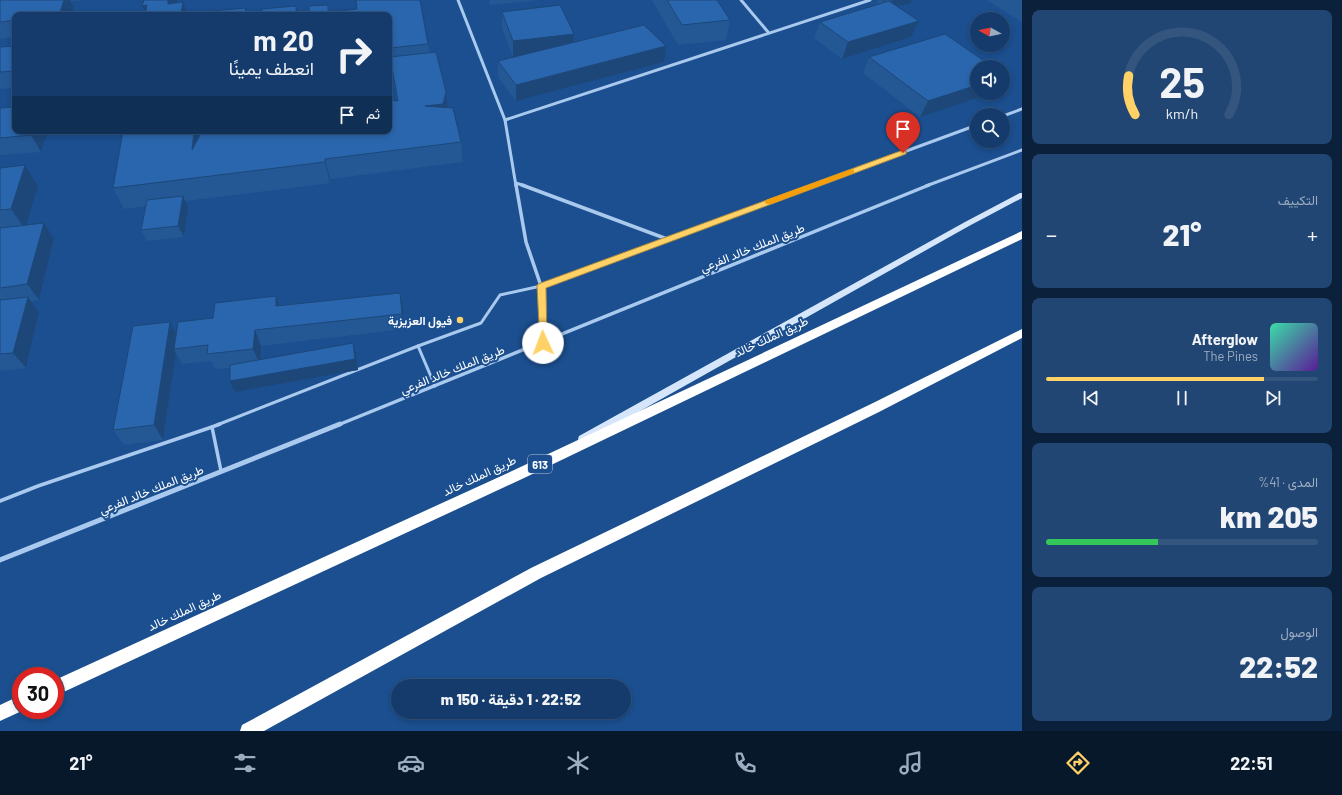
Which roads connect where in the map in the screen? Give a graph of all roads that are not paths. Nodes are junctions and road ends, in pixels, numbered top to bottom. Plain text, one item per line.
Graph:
1 (458, 0) edge
2 (741, 0) edge
3 (870, 0) edge
4 (768, 32) junction
5 (1022, 109) edge
6 (1010, 113) edge
7 (505, 120) junction
8 (970, 128) edge
9 (1022, 150) edge
10 (516, 183) junction
11 (1022, 195) edge
12 (1022, 235) edge
13 (667, 240) junction
14 (541, 286) junction
15 (1022, 333) edge
16 (543, 343) junction
17 (418, 346) junction
18 (436, 386) junction
19 (212, 427) junction
20 (221, 471) junction
21 (517, 475) junction
22 (0, 501) edge
23 (0, 560) edge
24 (64, 684) edge
25 (12, 707) edge
26 (0, 713) edge
27 (248, 731) edge

1 - 7 street
2 - 4 street
3 - 4 street
4 - 7 street
5 - 6 street
7 - 10 street
8 - 13 street
9 - 16 street, طريق الملك خالد الفرعي
10 - 13 street
10 - 14 street
11 - 21 main road
12 - 21 highway, طريق الملك خالد / 613
13 - 14 street
14 - 16 street
14 - 17 lane
15 - 27 highway
16 - 18 street, طريق الملك خالد الفرعي
17 - 18 lane
17 - 19 lane
18 - 20 street, طريق الملك خالد الفرعي
19 - 20 lane
19 - 22 lane
20 - 23 street, طريق الملك خالد الفرعي
21 - 24 highway, طريق الملك خالد / 613
25 - 26 highway

